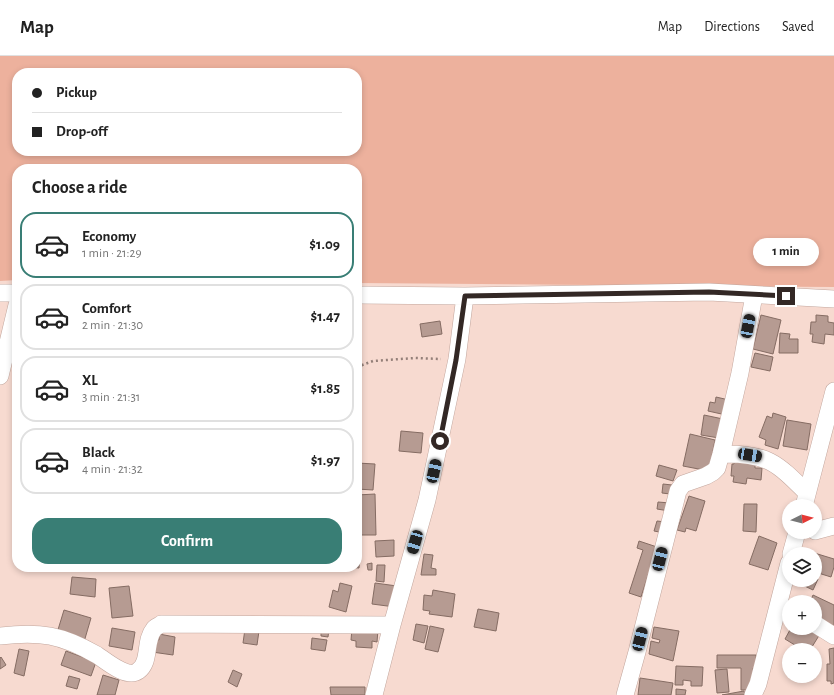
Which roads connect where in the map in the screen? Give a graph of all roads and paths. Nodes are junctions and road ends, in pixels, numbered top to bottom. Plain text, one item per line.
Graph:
1 (0, 293) edge
2 (12, 293) edge
3 (362, 295) edge
4 (754, 295) junction
5 (465, 296) junction
6 (834, 299) edge
7 (12, 326) edge
8 (456, 360) junction
9 (362, 365) edge
10 (0, 376) edge
11 (834, 391) edge
12 (721, 454) junction
13 (806, 499) edge
14 (834, 526) edge
15 (822, 529) edge
16 (782, 611) edge
17 (392, 625) junction
18 (822, 628) edge
19 (0, 636) edge
20 (834, 636) edge
21 (374, 695) edge
22 (625, 695) edge
23 (753, 695) edge

1 - 2 street
3 - 5 street
4 - 5 street
4 - 6 street
4 - 12 street
5 - 8 street
7 - 10 street
8 - 9 path
8 - 17 street
11 - 13 street
12 - 13 street
12 - 22 street
14 - 15 street
16 - 23 street
17 - 19 street
17 - 21 street
18 - 20 street

